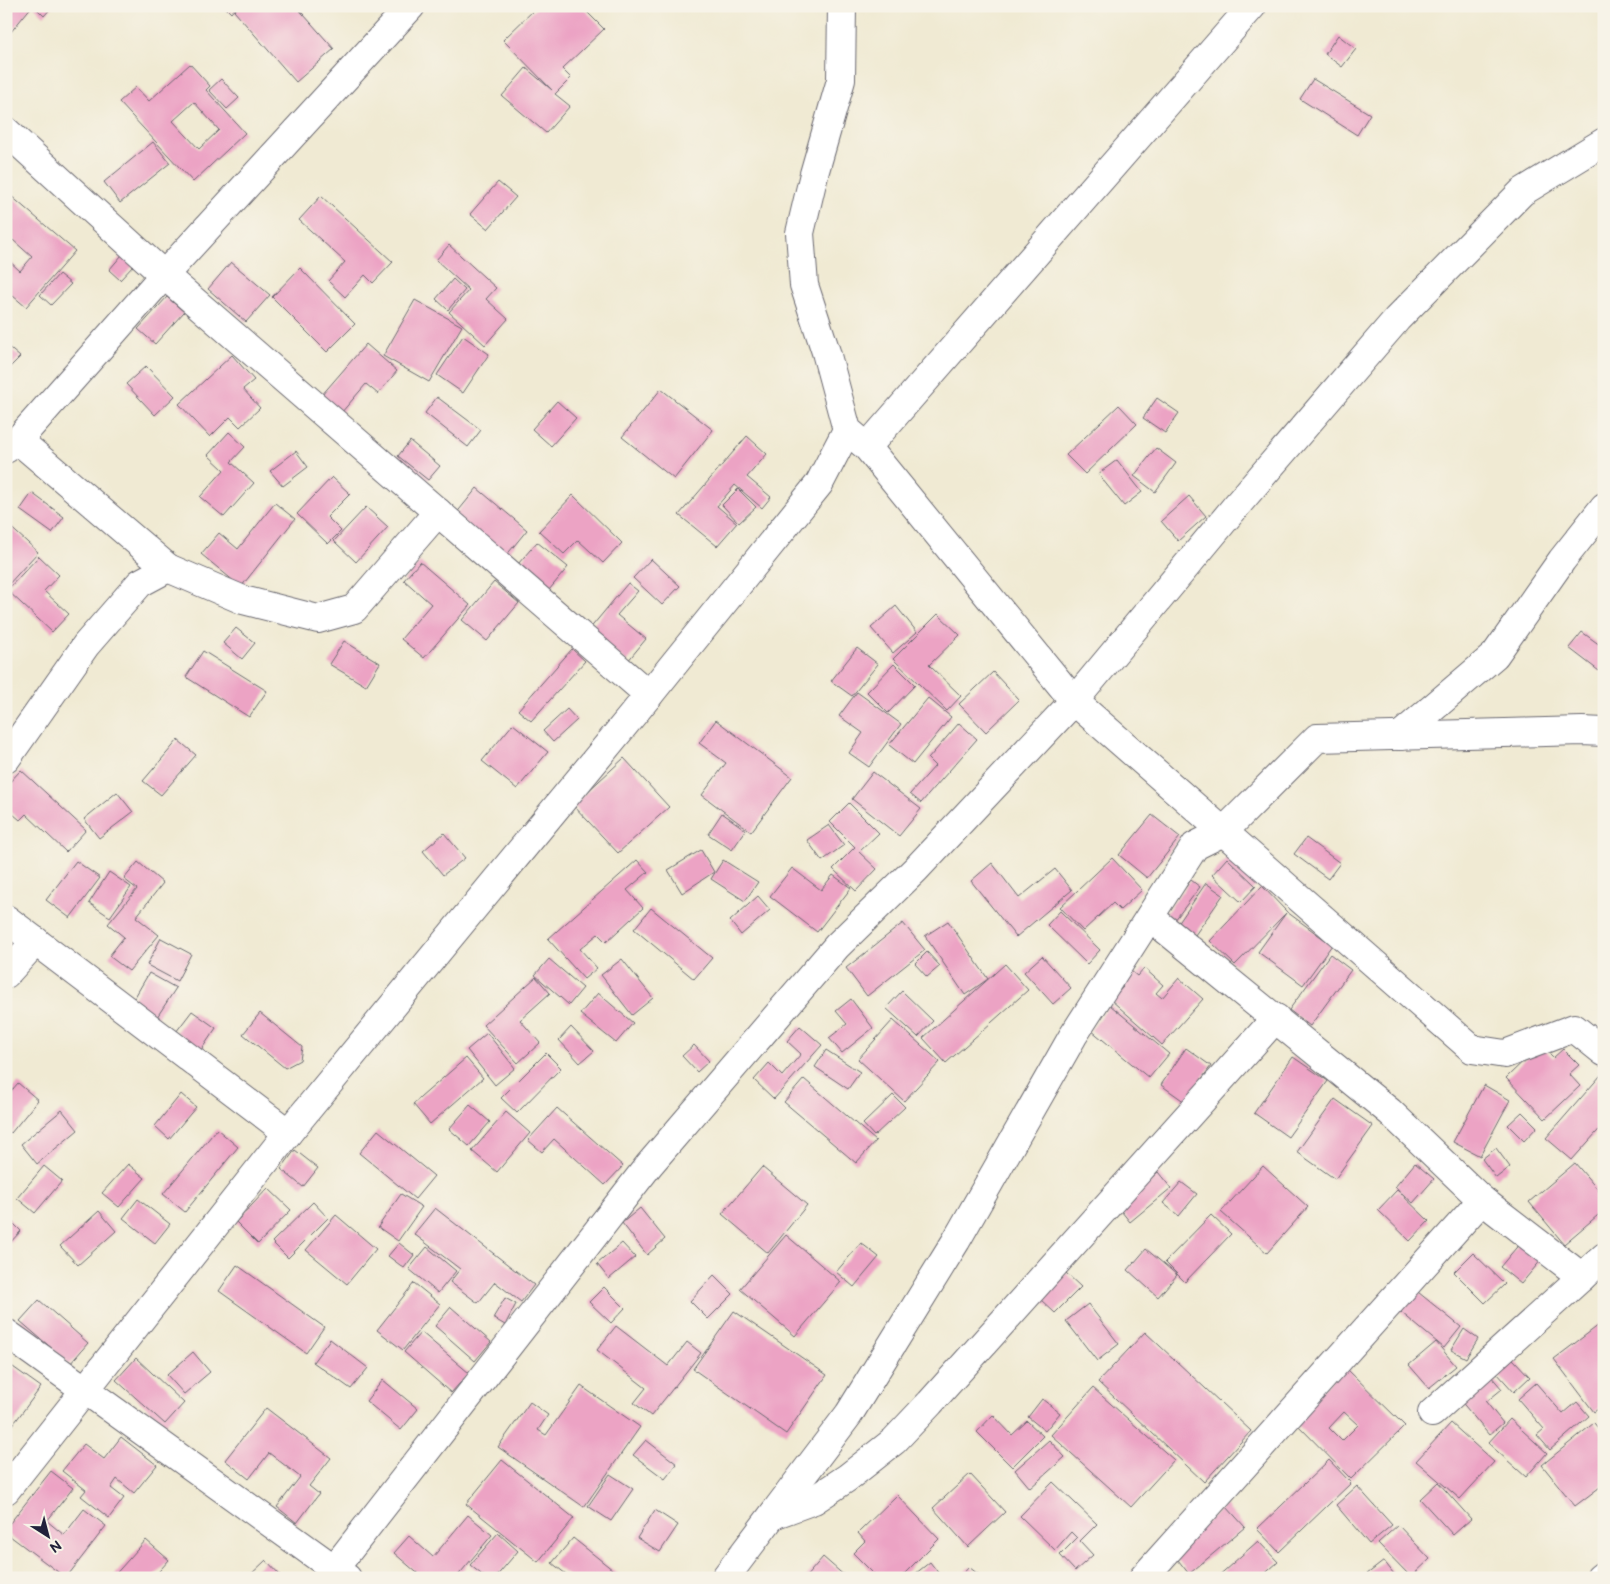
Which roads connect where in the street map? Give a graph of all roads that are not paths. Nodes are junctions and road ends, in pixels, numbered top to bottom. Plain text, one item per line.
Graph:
1 (411, 6) edge
2 (842, 6) edge
3 (1252, 6) edge
4 (6, 131) edge
5 (1604, 142) edge
6 (164, 275) junction
7 (857, 438) junction
8 (12, 444) edge
9 (1604, 507) edge
10 (438, 512) junction
11 (168, 568) junction
12 (649, 695) junction
13 (1074, 701) junction
14 (1604, 732) edge
15 (1400, 736) junction
16 (6, 759) edge
17 (1223, 832) junction
18 (1150, 916) junction
19 (6, 919) edge
20 (36, 941) junction
21 (6, 974) edge
22 (1276, 1018) junction
23 (1604, 1052) edge
24 (288, 1133) junction
25 (1482, 1200) junction
26 (1604, 1257) edge
27 (1582, 1277) junction
28 (6, 1333) edge
29 (85, 1391) junction
30 (1432, 1413) dead end
31 (6, 1490) edge
32 (773, 1515) junction
33 (1155, 1573) edge
34 (336, 1574) edge
35 (1604, 1575) edge
36 (724, 1578) edge
37 (1600, 1578) edge

1 - 6 street
2 - 7 street
3 - 7 street
4 - 6 street
5 - 13 street
6 - 8 street
6 - 10 street
7 - 12 street
7 - 13 street
8 - 11 street
9 - 15 street
10 - 11 street
10 - 12 street
11 - 16 street
12 - 24 street
13 - 17 street
13 - 34 street
14 - 15 street
15 - 17 street
17 - 18 street
17 - 23 street
18 - 22 street
18 - 32 street
19 - 20 street
20 - 21 street
20 - 24 street
22 - 25 street
22 - 32 street
24 - 29 street
25 - 27 street
25 - 33 street
26 - 27 street
27 - 30 street
28 - 29 street
29 - 31 street
29 - 34 street
32 - 36 street
35 - 37 street

